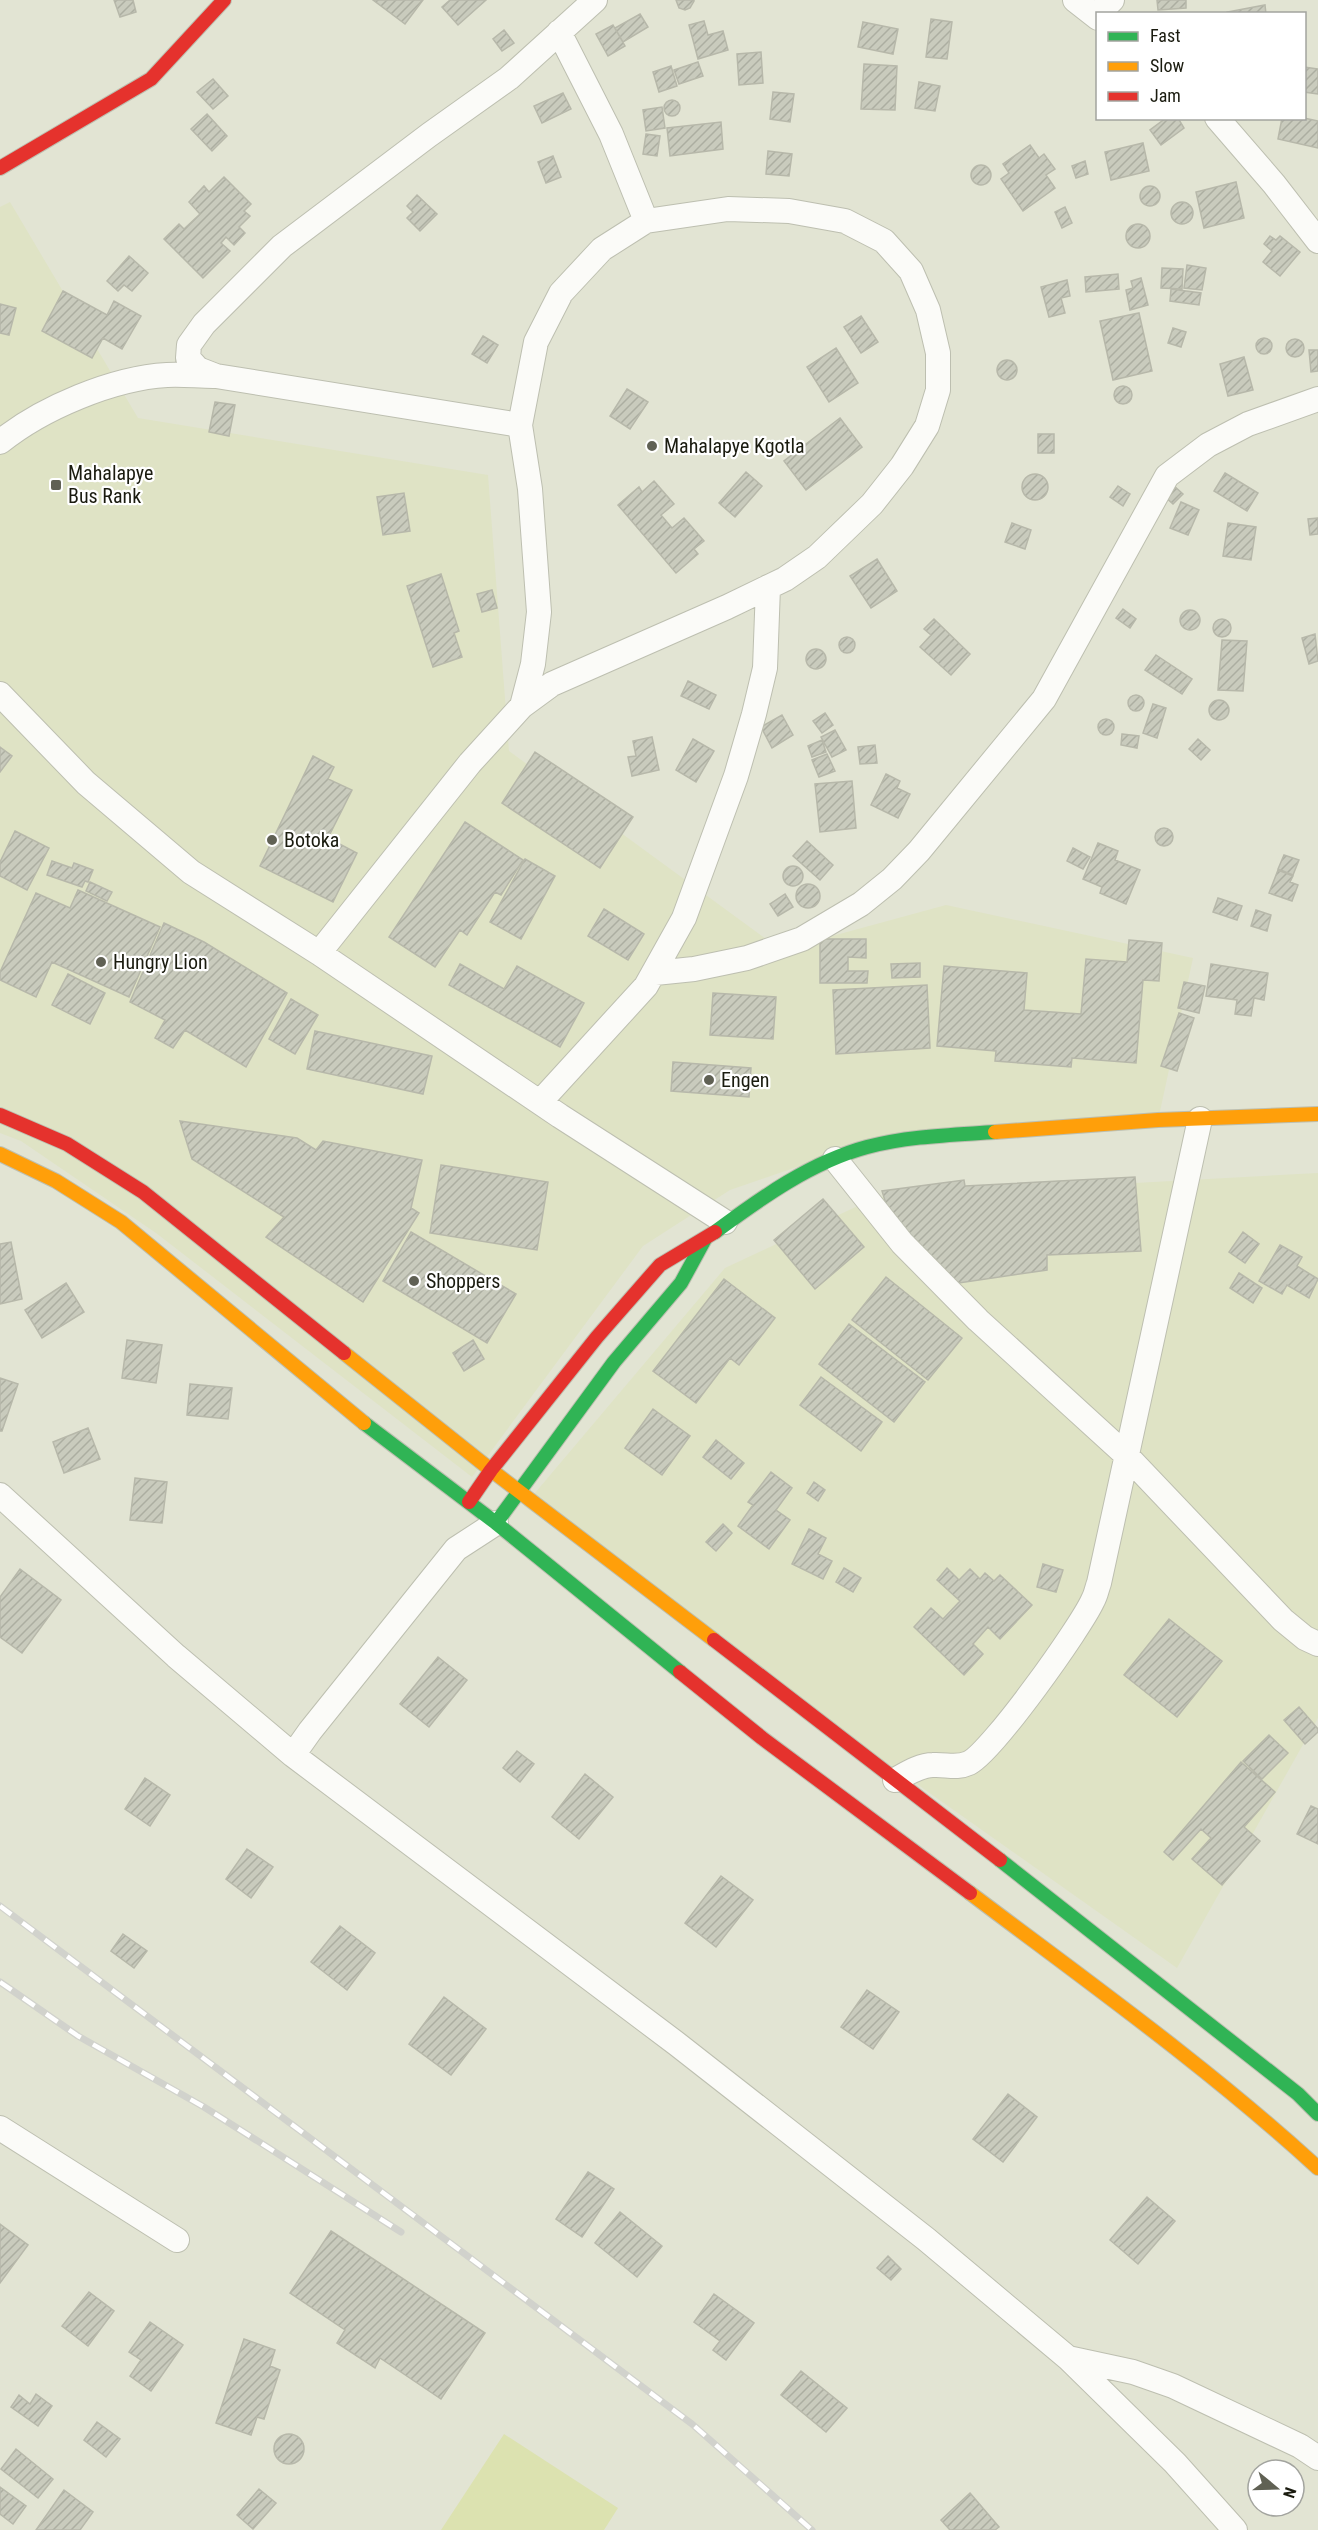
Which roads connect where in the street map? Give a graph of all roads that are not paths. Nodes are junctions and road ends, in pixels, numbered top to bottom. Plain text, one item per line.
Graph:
1 (224, 0) edge
2 (595, 0) edge
3 (1075, 0) edge
4 (1100, 12) edge
5 (559, 32) junction
6 (1219, 120) edge
7 (5, 165) edge
8 (646, 221) junction
9 (1318, 241) edge
10 (216, 376) junction
11 (1318, 399) edge
12 (520, 424) junction
13 (0, 442) edge
14 (768, 587) junction
15 (0, 694) edge
16 (522, 706) junction
17 (319, 953) junction
18 (655, 973) junction
19 (540, 1102) junction
20 (1318, 1114) edge
21 (0, 1115) edge
22 (1200, 1119) junction
23 (0, 1154) edge
24 (834, 1159) junction
25 (725, 1222) junction
26 (706, 1238) junction
27 (1126, 1455) junction
28 (491, 1470) junction
29 (519, 1491) junction
30 (0, 1495) edge
31 (469, 1502) junction
32 (496, 1523) junction
33 (456, 1549) junction
34 (1318, 1644) edge
35 (293, 1755) junction
36 (895, 1780) junction
37 (1318, 2114) edge
38 (0, 2128) edge
39 (1318, 2168) edge
40 (177, 2240) dead end
41 (1068, 2358) junction
42 (1318, 2458) edge
43 (1235, 2530) edge

1 - 7 main road
2 - 5 street
3 - 4 street
5 - 8 street
5 - 10 street
6 - 9 street
8 - 12 street
8 - 14 street
10 - 12 street
10 - 13 street
11 - 18 street
12 - 16 street
14 - 16 street
14 - 18 street
15 - 17 street
16 - 17 street
17 - 19 street
18 - 19 street
19 - 25 street
20 - 22 main road
21 - 28 main road
22 - 24 main road
22 - 27 street
23 - 31 main road
24 - 25 main road
24 - 27 street
25 - 26 main road
26 - 28 main road
26 - 29 main road
27 - 34 street
27 - 36 street
28 - 29 main road
28 - 31 main road
29 - 32 main road
29 - 36 main road
30 - 35 street
31 - 32 main road
31 - 33 street
32 - 33 street
32 - 39 main road
33 - 35 street
35 - 41 street
36 - 37 main road
38 - 40 street
41 - 42 street
41 - 43 street

